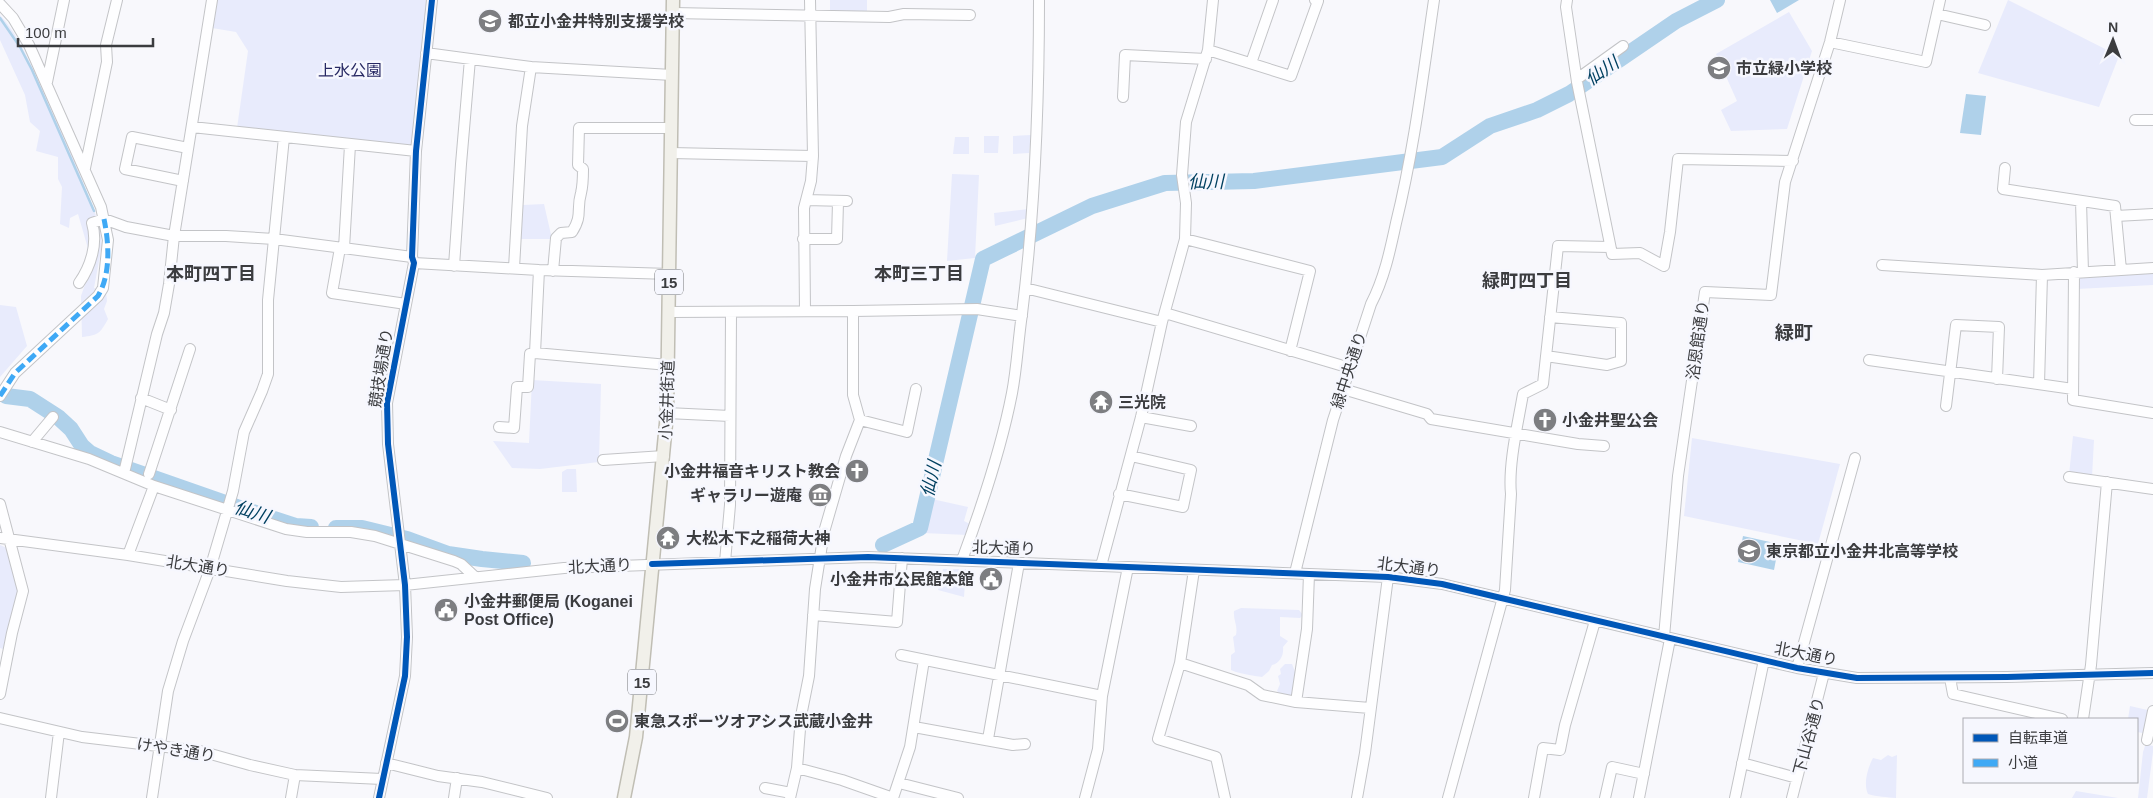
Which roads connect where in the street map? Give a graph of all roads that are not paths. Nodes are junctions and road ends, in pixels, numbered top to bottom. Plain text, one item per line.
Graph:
1 (64, 0) edge
2 (116, 0) edge
3 (212, 0) edge
4 (432, 0) edge
5 (810, 0) edge
6 (1038, 0) edge
7 (1213, 0) edge
8 (1273, 0) edge
9 (1315, 0) edge
10 (1434, 0) edge
11 (1567, 0) edge
12 (1840, 0) edge
13 (1940, 0) edge
14 (0, 4) edge
15 (673, 6) edge
16 (1937, 14) junction
17 (809, 15) junction
18 (970, 15) dead end
19 (1985, 25) dead end
20 (1830, 42) junction
21 (1623, 46) dead end
22 (426, 53) junction
23 (1207, 54) junction
24 (470, 59) junction
25 (1252, 63) junction
26 (531, 67) junction
27 (672, 74) junction
28 (1577, 81) junction
29 (47, 82) junction
30 (1123, 97) dead end
31 (2135, 120) dead end
32 (2153, 120) edge
33 (192, 127) junction
34 (671, 128) junction
35 (284, 137) junction
36 (350, 145) junction
37 (188, 148) junction
38 (416, 151) junction
39 (671, 153) junction
40 (813, 156) junction
41 (1793, 161) junction
42 (85, 168) junction
43 (2005, 168) dead end
44 (183, 181) junction
45 (806, 200) junction
46 (2081, 201) junction
47 (2153, 214) edge
48 (2116, 216) junction
49 (104, 219) junction
50 (174, 236) junction
51 (274, 239) junction
52 (803, 239) junction
53 (1185, 239) junction
54 (1610, 247) junction
55 (342, 248) junction
56 (413, 260) junction
57 (1882, 265) dead end
58 (454, 266) junction
59 (514, 268) junction
60 (2153, 268) edge
61 (538, 270) junction
62 (554, 270) junction
63 (2121, 270) junction
64 (2079, 272) junction
65 (670, 274) junction
66 (2042, 275) junction
67 (79, 283) dead end
68 (1025, 288) junction
69 (406, 304) junction
70 (805, 311) junction
71 (669, 312) junction
72 (731, 312) junction
73 (854, 312) junction
74 (1022, 316) junction
75 (1164, 317) junction
76 (1550, 317) junction
77 (190, 349) dead end
78 (1290, 351) junction
79 (535, 354) junction
80 (1546, 356) junction
81 (1869, 360) dead end
82 (668, 365) junction
83 (1350, 368) junction
84 (1950, 372) junction
85 (1997, 378) junction
86 (2039, 384) junction
87 (916, 389) dead end
88 (2073, 389) junction
89 (1343, 390) junction
90 (0, 396) edge
91 (141, 398) junction
92 (1946, 406) dead end
93 (171, 410) junction
94 (667, 413) junction
95 (2153, 413) edge
96 (730, 416) junction
97 (53, 417) dead end
98 (1141, 417) junction
99 (860, 420) junction
100 (1190, 426) dead end
101 (499, 427) dead end
102 (0, 432) edge
103 (1516, 434) junction
104 (32, 442) junction
105 (1604, 446) dead end
106 (664, 456) junction
107 (1131, 456) junction
108 (1855, 458) dead end
109 (603, 460) dead end
110 (125, 469) junction
111 (149, 474) dead end
112 (2069, 477) dead end
113 (2107, 482) junction
114 (154, 486) junction
115 (2153, 489) edge
116 (1119, 494) junction
117 (0, 504) edge
118 (228, 507) junction
119 (399, 537) junction
120 (5, 539) edge
121 (128, 555) junction
122 (902, 558) junction
123 (819, 559) junction
124 (962, 560) junction
125 (726, 562) junction
126 (1019, 563) junction
127 (652, 564) junction
128 (1101, 566) junction
129 (1128, 567) junction
130 (210, 568) junction
131 (1194, 570) junction
132 (1295, 574) junction
133 (1309, 574) junction
134 (475, 577) junction
135 (1388, 577) junction
136 (405, 584) junction
137 (1502, 600) junction
138 (813, 615) junction
139 (1595, 621) junction
140 (1667, 638) junction
141 (4, 652) edge
142 (900, 655) dead end
143 (924, 660) junction
144 (1764, 660) junction
145 (1180, 663) junction
146 (1797, 668) junction
147 (1824, 673) junction
148 (2153, 673) edge
149 (999, 675) junction
150 (2089, 675) junction
151 (1950, 678) junction
152 (0, 694) edge
153 (1102, 696) junction
154 (1296, 702) junction
155 (1370, 708) junction
156 (2153, 711) edge
157 (0, 718) edge
158 (2058, 718) edge
159 (2083, 718) edge
160 (914, 727) junction
161 (59, 732) junction
162 (988, 739) junction
163 (2146, 739) edge
164 (1025, 744) dead end
165 (160, 747) junction
166 (386, 763) junction
167 (1742, 763) junction
168 (797, 768) junction
169 (1644, 774) junction
170 (295, 775) junction
171 (457, 778) junction
172 (1797, 778) junction
173 (382, 779) junction
174 (899, 783) junction
175 (766, 788) dead end
176 (791, 795) edge
177 (51, 798) edge
178 (152, 798) edge
179 (291, 798) edge
180 (379, 798) edge
181 (454, 798) edge
182 (547, 798) edge
183 (624, 798) edge
184 (958, 798) edge
185 (1085, 798) edge
186 (1225, 798) edge
187 (1356, 798) edge
188 (1448, 798) edge
189 (1534, 798) edge
190 (1605, 798) edge
191 (1639, 798) edge
192 (1735, 798) edge
193 (1793, 798) edge

1 - 29 street
2 - 42 street
3 - 33 street
4 - 22 street, 競技場通り
5 - 17 street
6 - 68 street
7 - 23 street
8 - 25 street
9 - 25 street
10 - 83 street, 緑中央通り
11 - 28 street
12 - 20 street, 浴恩館通り
13 - 16 street
14 - 29 street
15 - 17 street
15 - 27 main road, 小金井街道 / 15
16 - 19 street
16 - 20 street
17 - 18 street
17 - 40 street
20 - 41 street, 浴恩館通り
21 - 28 street
22 - 24 street
22 - 38 street, 競技場通り
23 - 25 street
23 - 30 street
23 - 53 street
24 - 26 street
24 - 58 street
26 - 27 street
26 - 59 street
27 - 34 main road, 小金井街道 / 15
28 - 54 street
29 - 42 street
31 - 32 street
33 - 35 street
33 - 37 street
34 - 39 main road, 小金井街道 / 15
34 - 62 street
35 - 36 street
35 - 51 street
36 - 38 street
36 - 55 street
37 - 44 street
37 - 44 street
38 - 56 street, 競技場通り
39 - 40 street
39 - 65 main road, 小金井街道 / 15
40 - 45 street
41 - 54 street
41 - 140 street, 浴恩館通り
42 - 49 street
43 - 46 street
44 - 50 street
45 - 52 street
45 - 52 street
46 - 48 street
46 - 64 street
47 - 48 street
48 - 63 street
49 - 50 street
49 - 67 street
49 - 90 street
50 - 51 street
50 - 91 street
51 - 55 street
51 - 118 street
52 - 70 street
53 - 75 street
53 - 78 street
54 - 76 street
55 - 56 street
55 - 69 street
56 - 58 street
56 - 69 street, 競技場通り
57 - 66 street
58 - 59 street
59 - 61 street
60 - 63 street
61 - 62 street
61 - 79 street
62 - 65 street
63 - 64 street
64 - 66 street
64 - 88 street
65 - 71 main road, 小金井街道 / 15
66 - 86 street
68 - 74 street
68 - 75 street
69 - 119 street, 競技場通り
70 - 72 street
70 - 73 street
71 - 72 street
71 - 82 main road, 小金井街道 / 15
72 - 96 street
73 - 74 street
73 - 99 street
74 - 124 street
75 - 78 street
75 - 98 street
76 - 80 street
76 - 80 street
77 - 93 street
78 - 83 street
79 - 82 street
79 - 101 street
80 - 103 street
81 - 84 street
82 - 94 main road, 小金井街道 / 15
83 - 89 street, 緑中央通り
84 - 85 street
84 - 85 street
84 - 92 street
85 - 86 street
86 - 88 street
87 - 99 street
88 - 95 street
89 - 103 street
89 - 132 street, 緑中央通り
91 - 93 street
91 - 110 street
93 - 111 street
94 - 96 street
94 - 106 main road, 小金井街道 / 15
96 - 125 street
97 - 104 street
98 - 100 street
98 - 107 street
99 - 123 street
102 - 104 street
103 - 105 street
103 - 137 street
104 - 110 street
106 - 109 street
106 - 127 main road, 小金井街道 / 15
107 - 116 street
107 - 116 street
108 - 146 street
110 - 114 street
112 - 113 street
113 - 115 street
113 - 150 street
114 - 118 street
114 - 121 street
116 - 128 street
117 - 120 street
118 - 119 street
118 - 130 street
119 - 134 street
119 - 136 street, 競技場通り
120 - 121 street, 北大通り
120 - 141 street
121 - 130 street, 北大通り
122 - 123 street, 北大通り
122 - 124 street, 北大通り
122 - 138 street
123 - 125 street, 北大通り
123 - 138 street
124 - 126 street, 北大通り
125 - 127 street, 北大通り
126 - 128 street, 北大通り
126 - 149 street
127 - 134 street, 北大通り
127 - 183 main road, 小金井街道 / 15
128 - 129 street, 北大通り
129 - 131 street, 北大通り
129 - 153 street
130 - 136 street, 北大通り
130 - 165 street
131 - 132 street, 北大通り
131 - 145 street
132 - 133 street, 北大通り
133 - 135 street, 北大通り
133 - 154 street
134 - 136 street, 北大通り
135 - 137 street, 北大通り
135 - 155 street
136 - 166 street, 競技場通り
137 - 139 street, 北大通り
137 - 188 street
138 - 168 street
139 - 140 street, 北大通り
139 - 189 street
140 - 144 street, 北大通り
140 - 169 street
141 - 152 street
142 - 143 street
143 - 149 street
143 - 160 street
144 - 146 street, 北大通り
144 - 167 street
145 - 154 street
145 - 186 street
146 - 147 street, 北大通り
147 - 151 street, 北大通り
147 - 172 street, 下山谷通り
148 - 150 street, 北大通り
149 - 153 street
149 - 162 street
150 - 151 street, 北大通り
150 - 159 street
151 - 158 street
153 - 185 street
154 - 155 street
155 - 187 street
156 - 163 street
157 - 161 street, けやき通り
160 - 162 street
160 - 174 street
161 - 165 street, けやき通り
161 - 177 street
162 - 164 street
165 - 170 street, けやき通り
165 - 178 street
166 - 171 street
166 - 173 street, 競技場通り
167 - 172 street
167 - 192 street
168 - 174 street
168 - 176 street
169 - 190 street
169 - 191 street
170 - 173 street, けやき通り
170 - 179 street
171 - 181 street
171 - 182 street
172 - 193 street, 下山谷通り
173 - 180 street, 競技場通り
174 - 184 street
175 - 176 street

